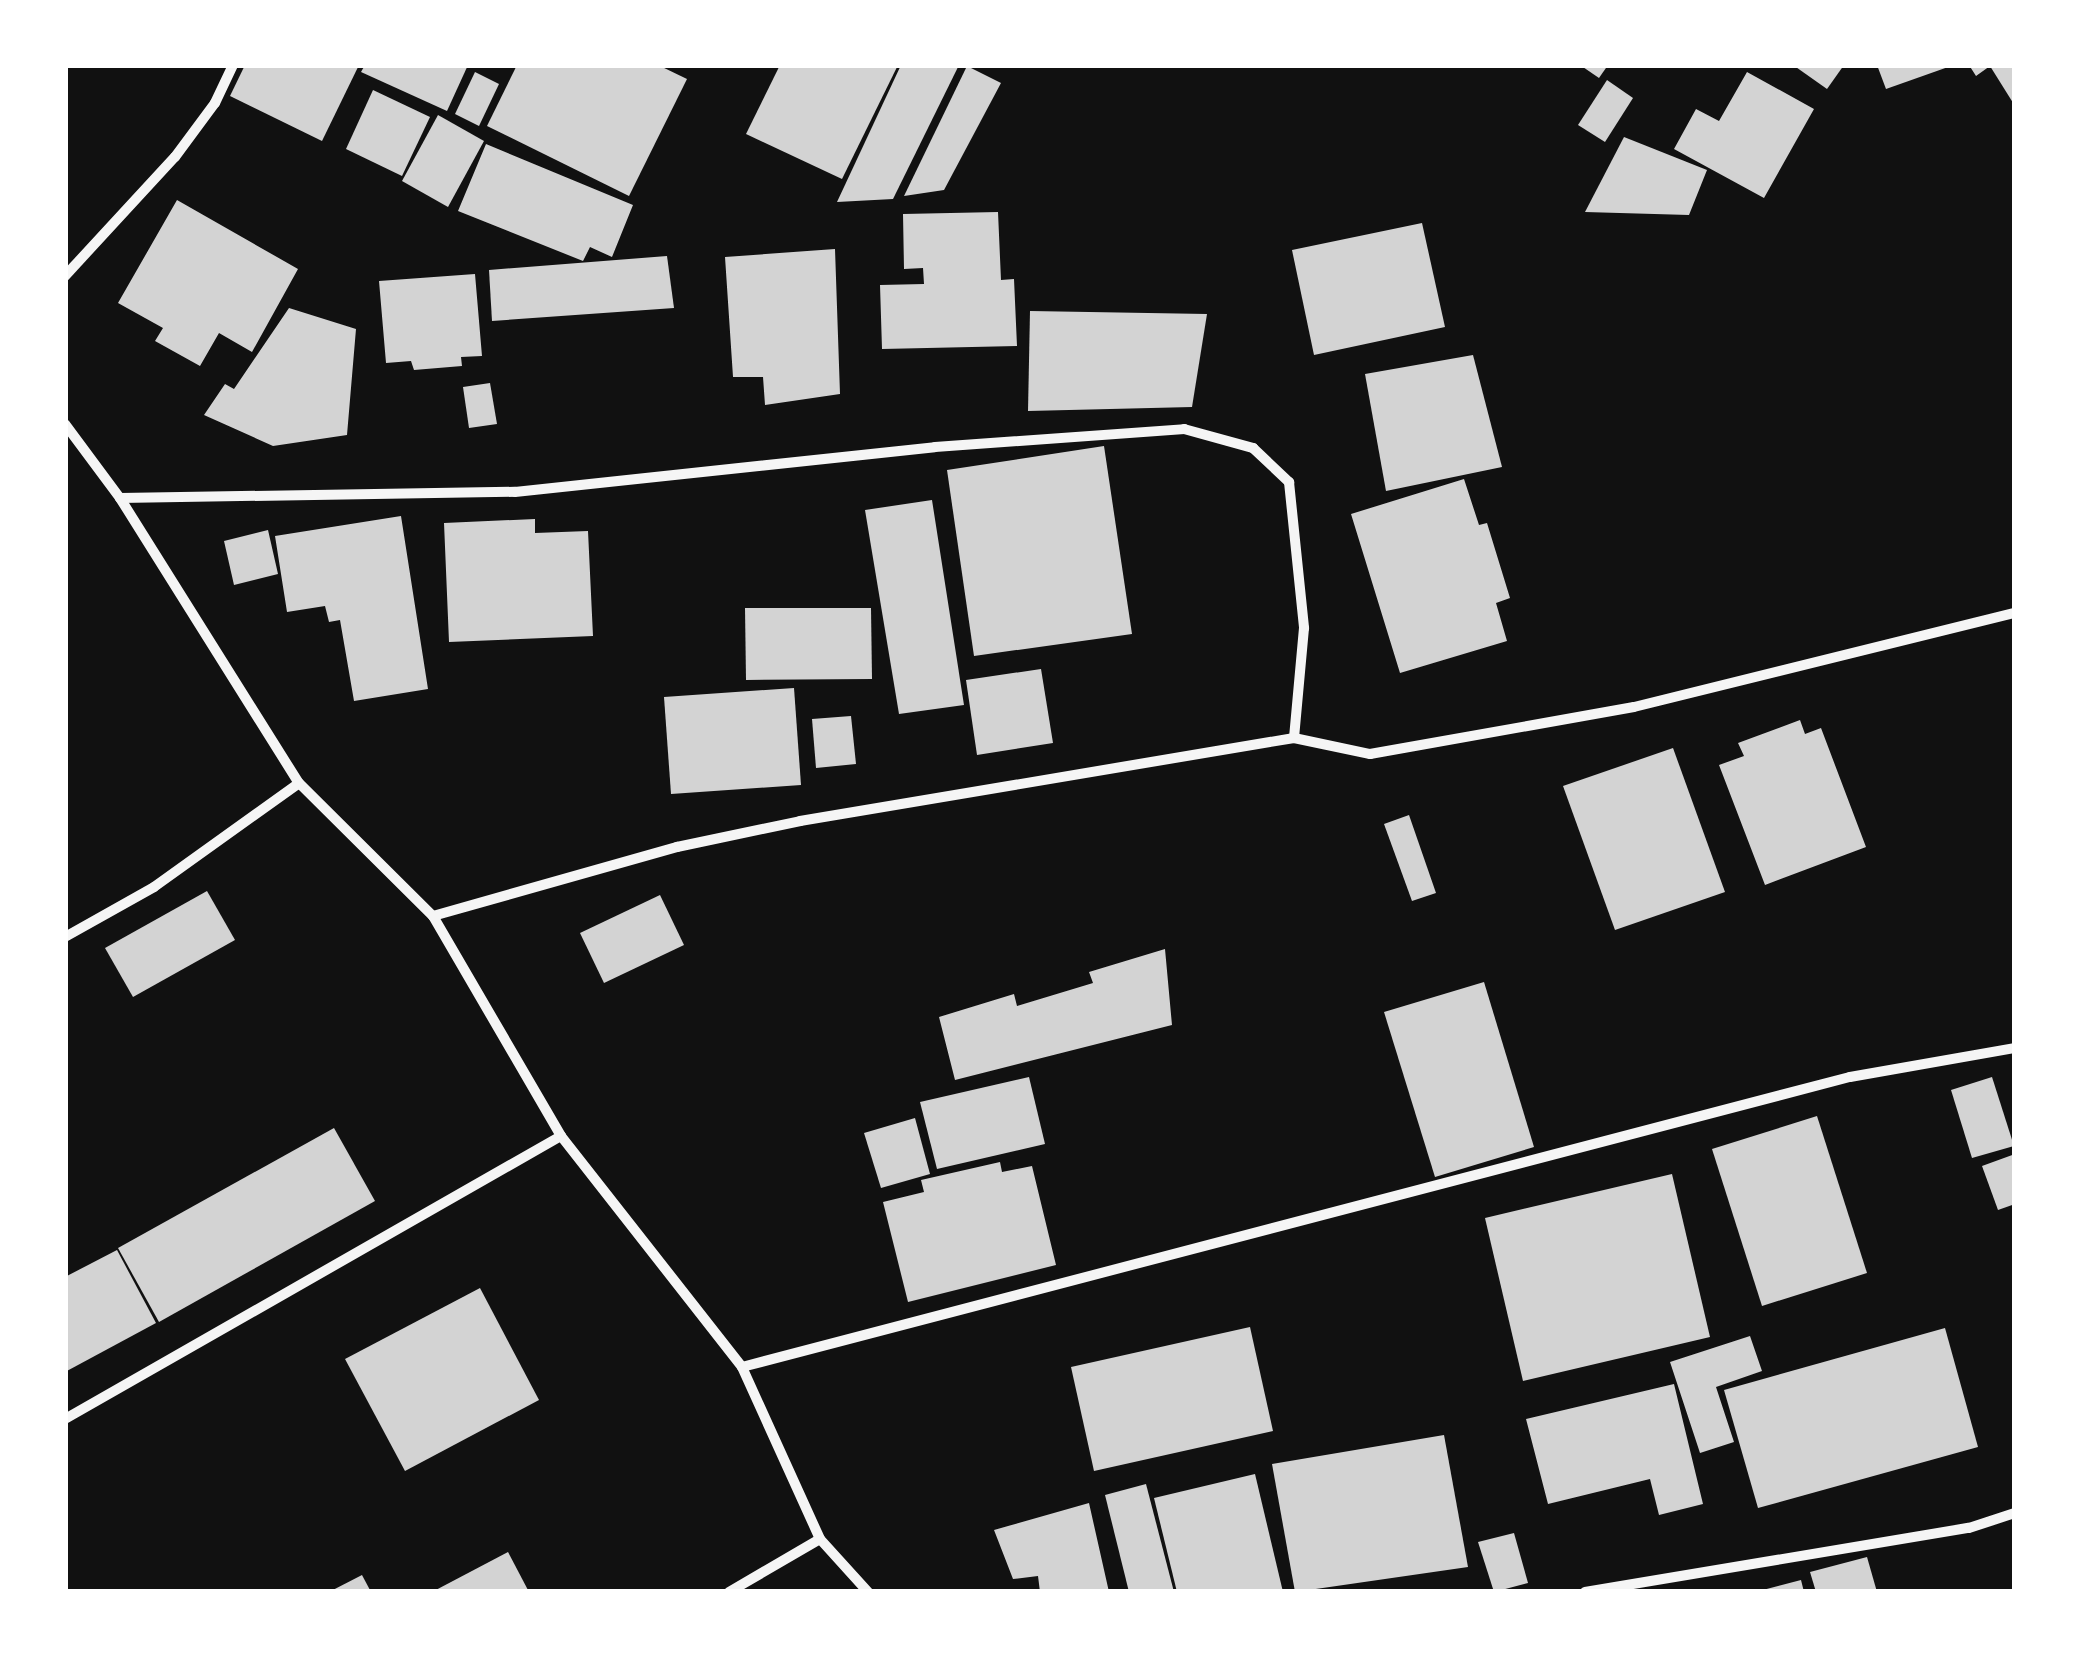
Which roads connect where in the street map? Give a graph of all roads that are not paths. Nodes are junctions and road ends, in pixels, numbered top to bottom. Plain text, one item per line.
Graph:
1 (233, 65) edge
2 (65, 276) edge
3 (65, 424) edge
4 (78, 442) junction
5 (65, 450) edge
6 (120, 498) junction
7 (2015, 613) edge
8 (1294, 738) junction
9 (299, 784) junction
10 (433, 916) junction
11 (65, 936) edge
12 (2015, 1048) edge
13 (561, 1136) junction
14 (742, 1367) junction
15 (65, 1419) edge
16 (2015, 1513) edge
17 (820, 1539) junction
18 (728, 1592) edge
19 (868, 1592) edge
20 (1585, 1592) edge

1 - 2 street
3 - 4 street
4 - 5 street
4 - 6 street
6 - 8 street
6 - 9 street
7 - 8 street
8 - 10 street
9 - 10 street
9 - 11 street
10 - 13 street
12 - 14 street
13 - 14 street
13 - 15 street
14 - 17 street
16 - 20 street
17 - 18 street
17 - 19 street

